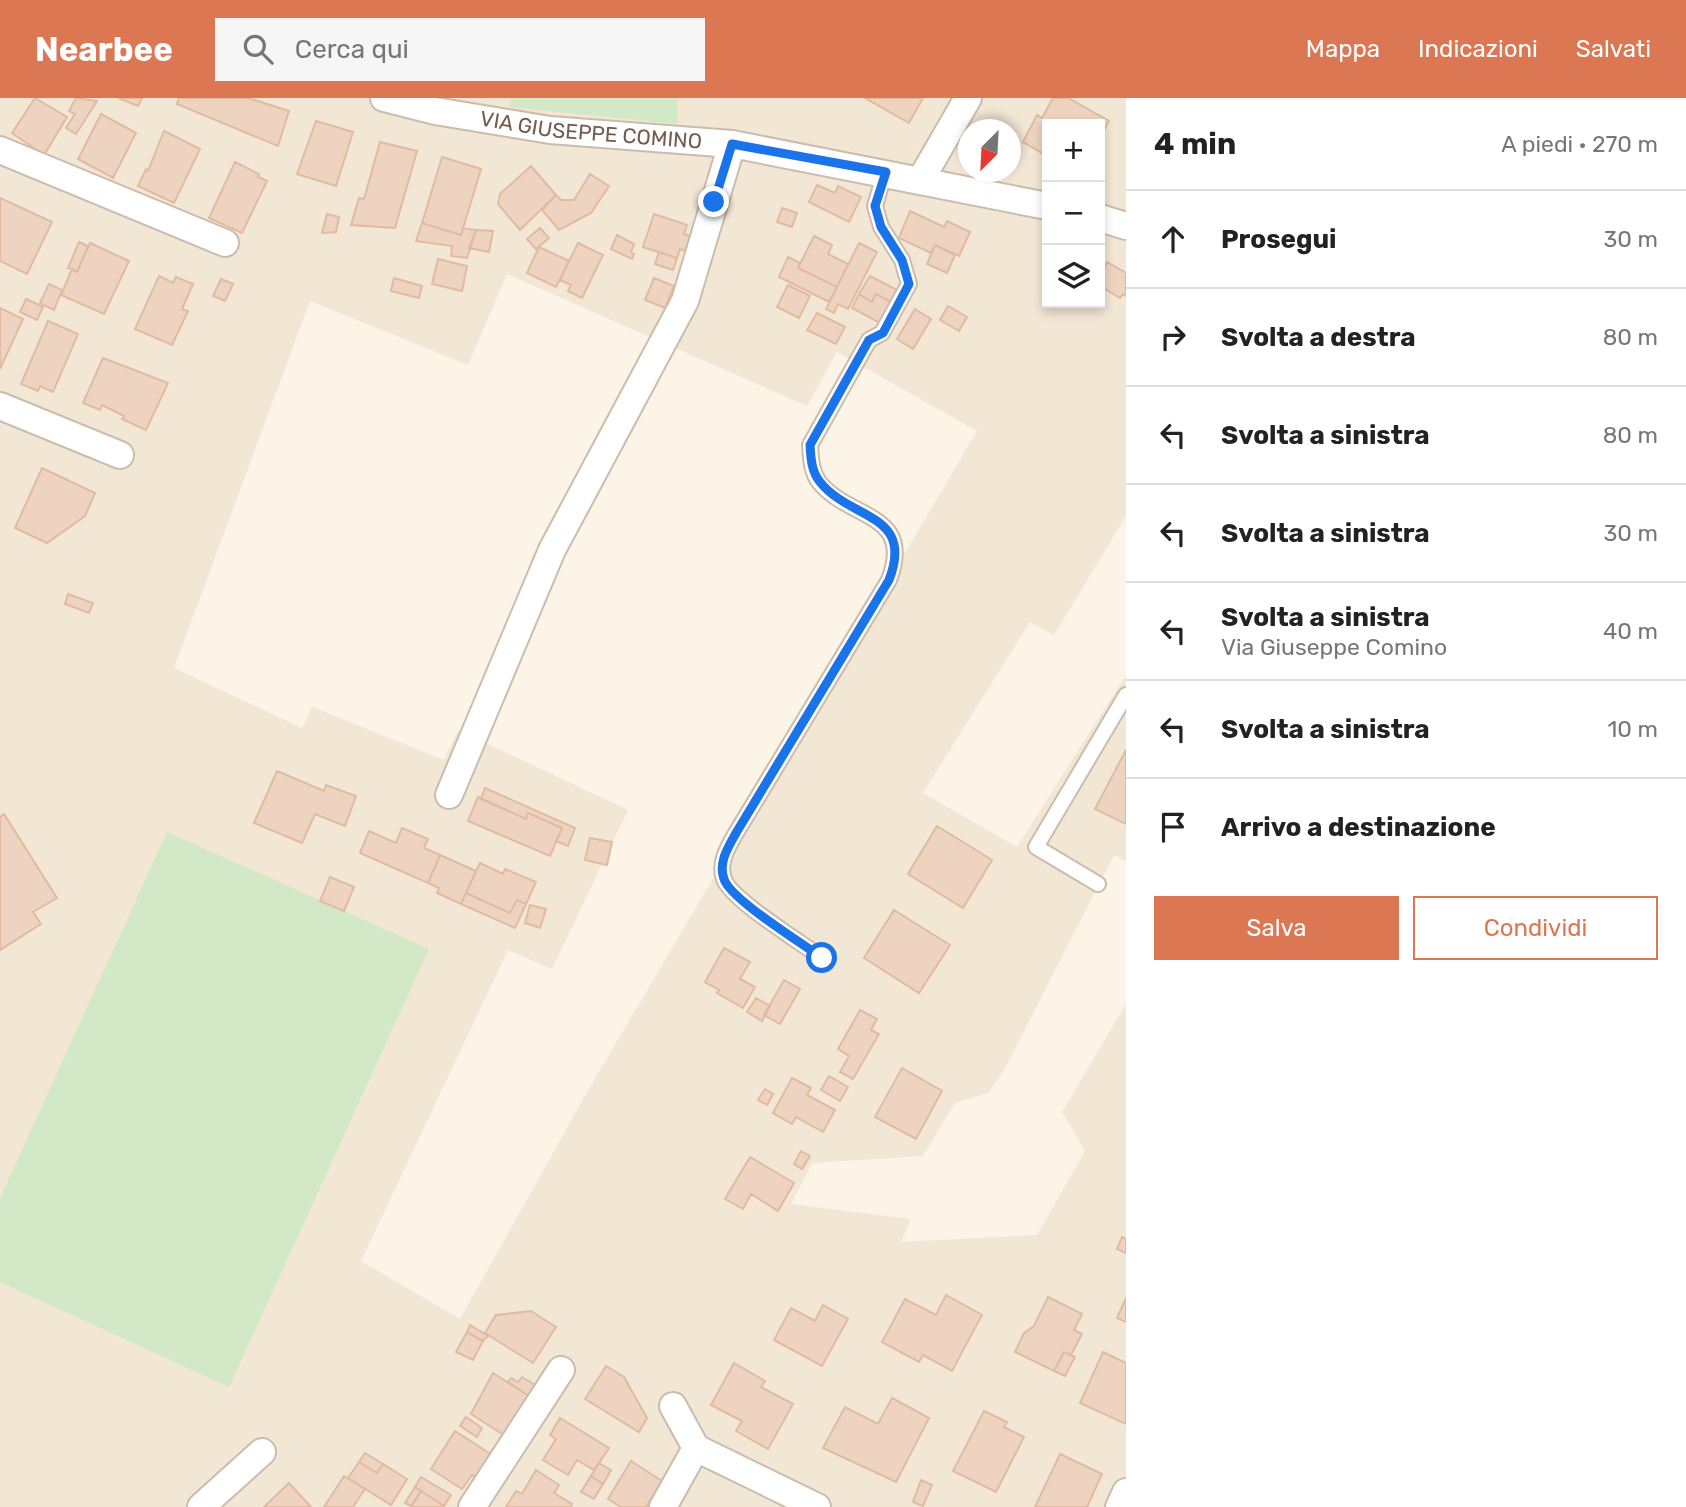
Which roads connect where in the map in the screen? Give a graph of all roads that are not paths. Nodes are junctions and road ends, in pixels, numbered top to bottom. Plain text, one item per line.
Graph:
1 (384, 98) edge
2 (968, 98) edge
3 (732, 144) junction
4 (0, 150) edge
5 (886, 172) junction
6 (920, 181) junction
7 (1042, 205) edge
8 (1105, 220) edge
9 (1126, 226) edge
10 (225, 243) dead end
11 (0, 406) edge
12 (120, 455) dead end
13 (1126, 695) edge
14 (449, 795) dead end
15 (1098, 884) dead end
16 (822, 958) dead end
17 (561, 1370) dead end
18 (673, 1406) dead end
19 (696, 1448) junction
20 (262, 1452) dead end
21 (1126, 1492) edge
22 (201, 1507) edge
23 (472, 1507) edge
24 (663, 1507) edge
25 (817, 1507) edge
26 (1119, 1507) edge

1 - 3 street, VIA GIUSEPPE COMINO
2 - 6 street
3 - 5 street, VIA GIUSEPPE COMINO
3 - 14 street
4 - 10 street
5 - 6 street, VIA GIUSEPPE COMINO
5 - 16 lane
6 - 7 street, VIA GIUSEPPE COMINO
8 - 9 street
11 - 12 street
13 - 15 lane
17 - 23 street
18 - 19 street
19 - 24 street
19 - 25 street
20 - 22 street
21 - 26 street

